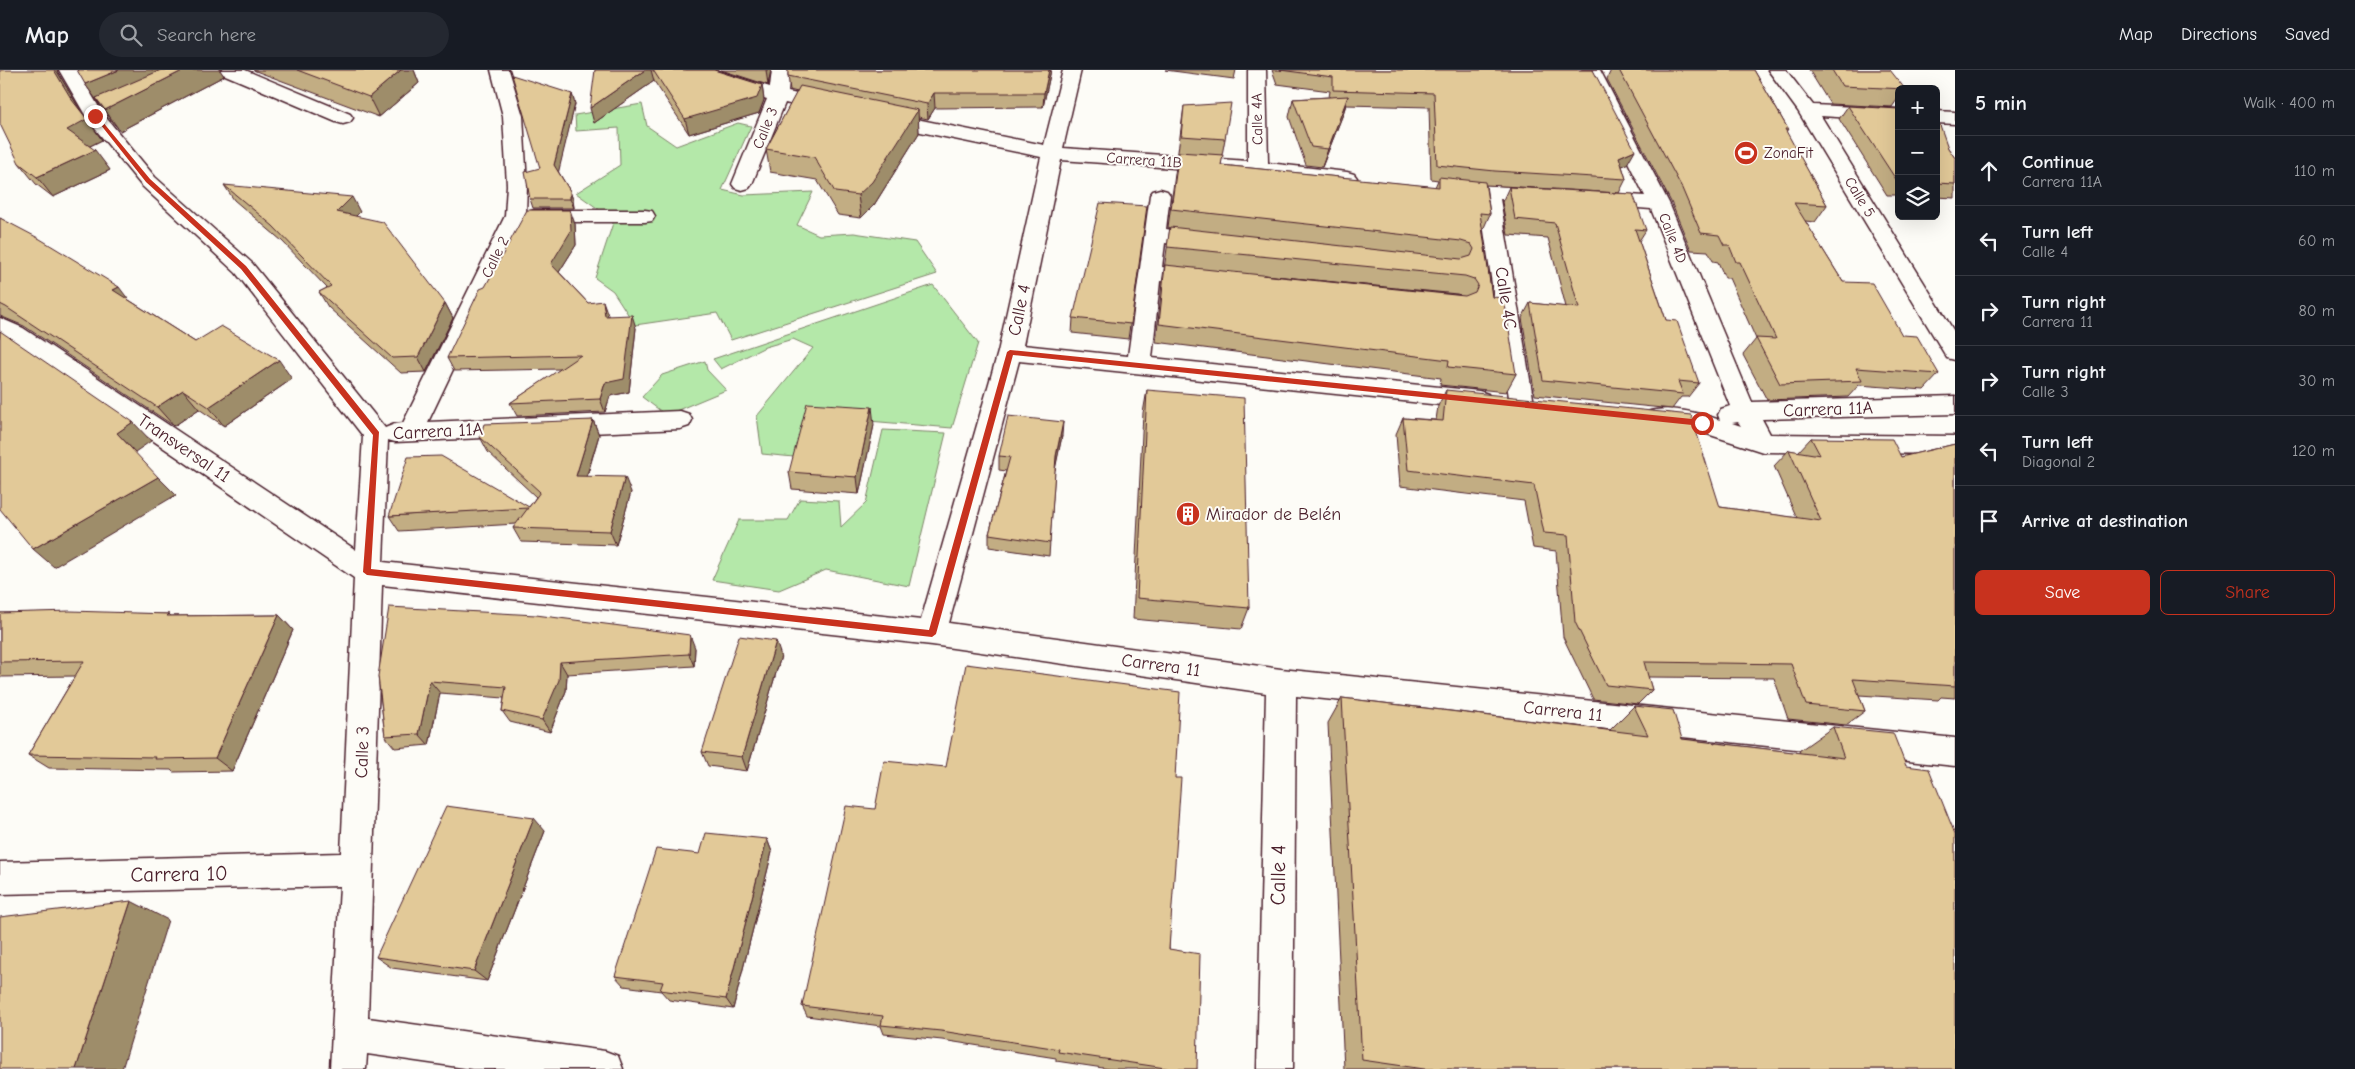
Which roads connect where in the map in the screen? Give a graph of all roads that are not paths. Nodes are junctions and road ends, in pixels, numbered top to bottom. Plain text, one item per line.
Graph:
1 (68, 70) edge
2 (229, 70) edge
3 (500, 70) edge
4 (696, 70) edge
5 (781, 70) edge
6 (1072, 70) edge
7 (1257, 70) edge
8 (1591, 70) edge
9 (1777, 70) edge
10 (778, 96) junction
11 (847, 110) edge
12 (1807, 110) junction
13 (866, 114) edge
14 (1895, 115) edge
15 (1940, 117) edge
16 (343, 118) dead end
17 (1955, 118) edge
18 (1052, 152) junction
19 (1258, 168) junction
20 (1364, 180) edge
21 (742, 184) dead end
22 (1431, 186) edge
23 (1489, 192) junction
24 (1160, 196) dead end
25 (1559, 197) edge
26 (1579, 198) edge
27 (1659, 203) junction
28 (515, 216) junction
29 (645, 216) dead end
30 (1156, 235) junction
31 (1226, 243) edge
32 (1152, 273) junction
33 (1221, 280) edge
34 (0, 326) edge
35 (1010, 352) junction
36 (1955, 352) edge
37 (1139, 365) junction
38 (1955, 405) edge
39 (1744, 411) junction
40 (1636, 416) edge
41 (680, 420) dead end
42 (1702, 423) junction
43 (411, 432) junction
44 (376, 434) junction
45 (1763, 443) junction
46 (1955, 445) edge
47 (367, 572) junction
48 (932, 634) junction
49 (1282, 682) junction
50 (1953, 756) edge
51 (358, 869) junction
52 (0, 878) edge
53 (350, 1034) junction
54 (348, 1069) edge
55 (605, 1069) edge
56 (1275, 1069) edge

1 - 44 street
2 - 16 street
3 - 28 street, Calle 2
4 - 10 street
5 - 10 street, Calle 3
6 - 18 street, Calle 4
7 - 19 street, Calle 4A
8 - 27 street, Calle 4D
9 - 12 street, Calle 5
10 - 11 street
10 - 21 street, Calle 3
12 - 14 street
12 - 36 street, Calle 5
13 - 18 street, Carrera 11B
15 - 17 street
18 - 19 street, Carrera 11B
18 - 35 street, Calle 4
19 - 20 street, Carrera 11B
22 - 23 street
23 - 25 street
23 - 37 street, Calle 4C
24 - 30 street
26 - 27 street
27 - 39 street, Calle 4D
28 - 29 street
28 - 43 street, Calle 2
30 - 31 street
30 - 32 street
32 - 33 street
32 - 37 street
34 - 47 street, Transversal 11
35 - 37 street
35 - 48 street, Calle 4
38 - 39 street, Carrera 11A
39 - 42 street, Carrera 11A
39 - 45 street, Calle 4D
40 - 42 street, Carrera 11A
41 - 43 street, Carrera 11A
42 - 45 street, Carrera 11A
43 - 44 street, Carrera 11A
44 - 47 street, Calle 3
45 - 46 street, Carrera 11A
47 - 48 street, Carrera 11
47 - 51 street, Calle 3
48 - 49 street, Carrera 11
49 - 50 street, Carrera 11
49 - 56 street, Calle 4
51 - 52 street, Carrera 10
51 - 53 street, Calle 3
53 - 54 street, Calle 3
53 - 55 street

